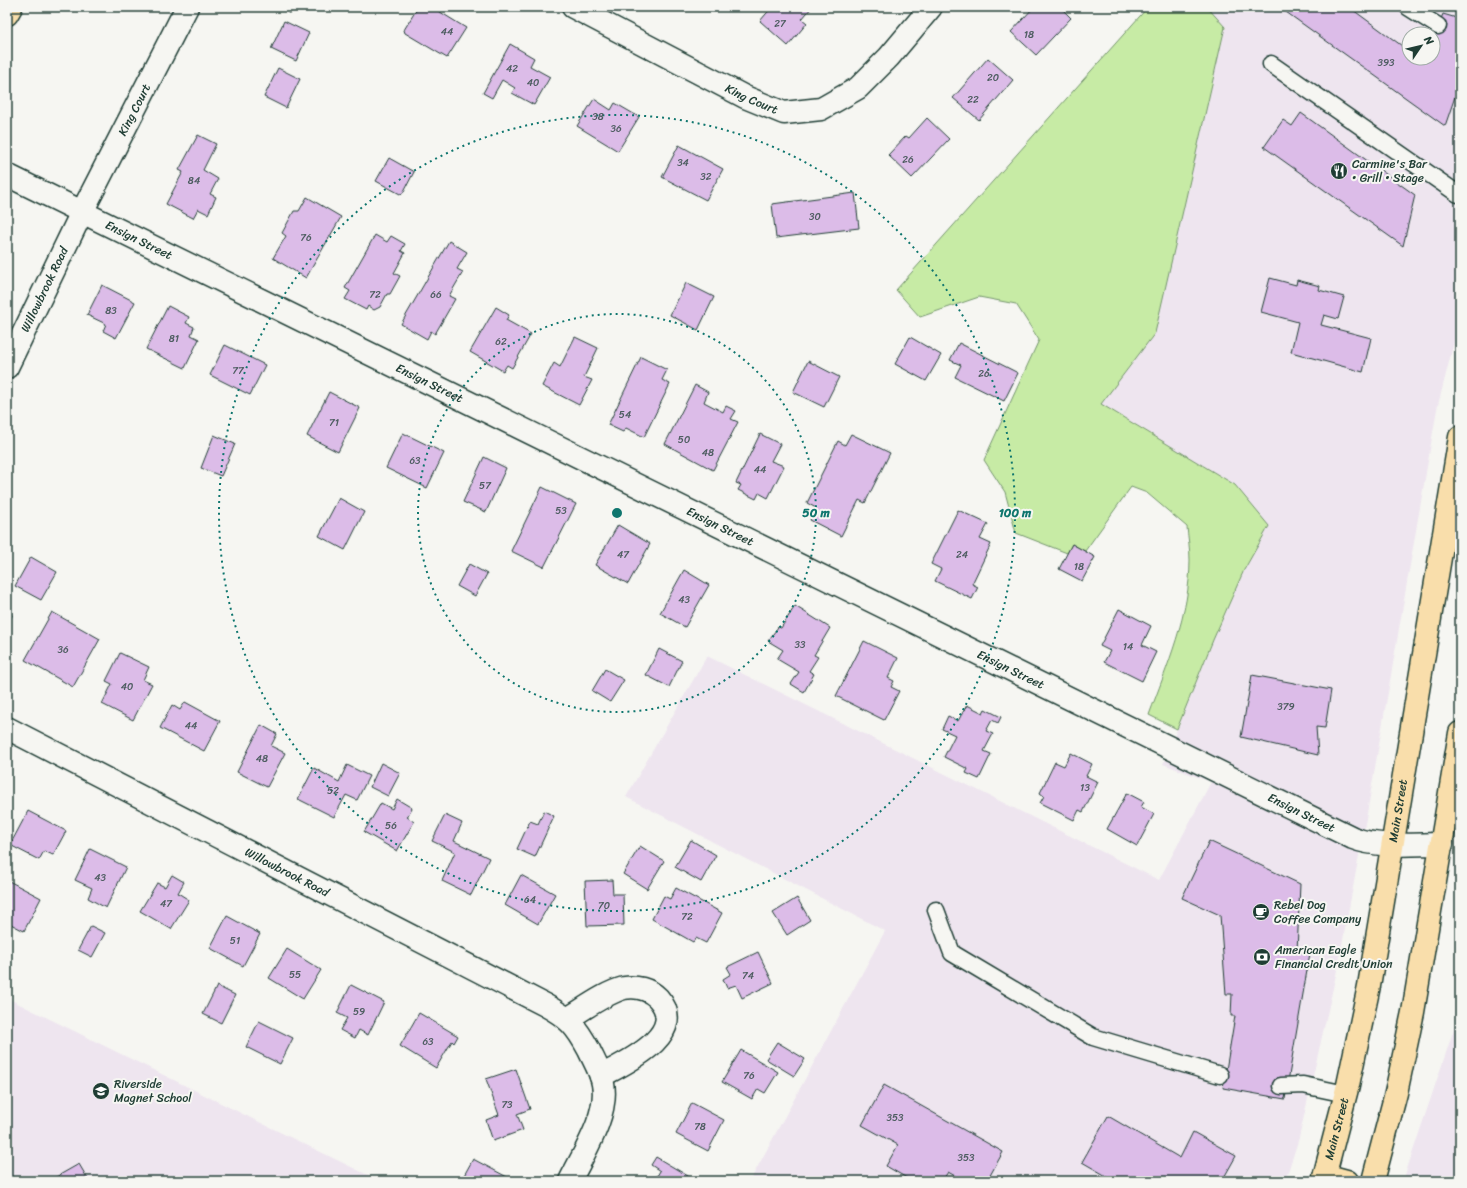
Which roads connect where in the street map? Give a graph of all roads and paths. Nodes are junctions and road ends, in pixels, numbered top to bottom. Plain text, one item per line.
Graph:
1 (11, 7) edge
2 (186, 7) edge
3 (574, 7) edge
4 (931, 7) edge
5 (1408, 7) edge
6 (7, 14) edge
7 (1438, 26) dead end
8 (1271, 64) dead end
9 (7, 175) edge
10 (1458, 194) dead end
11 (82, 212) junction
12 (7, 367) edge
13 (1460, 437) edge
14 (7, 728) edge
15 (1460, 732) edge
16 (1394, 844) junction
17 (1442, 844) junction
18 (936, 910) dead end
19 (567, 1019) junction
20 (1220, 1075) dead end
21 (601, 1076) junction
22 (1281, 1086) dead end
23 (1346, 1094) junction
24 (1324, 1178) edge
25 (570, 1181) edge
26 (1347, 1181) edge
27 (1373, 1181) edge

1 - 6 main road
2 - 11 street, King Court
3 - 4 street, King Court
5 - 7 lane
8 - 10 lane
9 - 11 street, Ensign Street
11 - 12 street, Willowbrook Road
11 - 16 street, Ensign Street
13 - 16 main road, Main Street
14 - 19 street, Willowbrook Road
15 - 17 main road
16 - 17 street, Ensign Street
16 - 23 main road, Main Street
17 - 27 main road
18 - 20 lane
19 - 21 street, Willowbrook Road
19 - 21 street
21 - 25 street, Willowbrook Road
22 - 23 lane
23 - 24 main road, Main Street
24 - 26 main road

